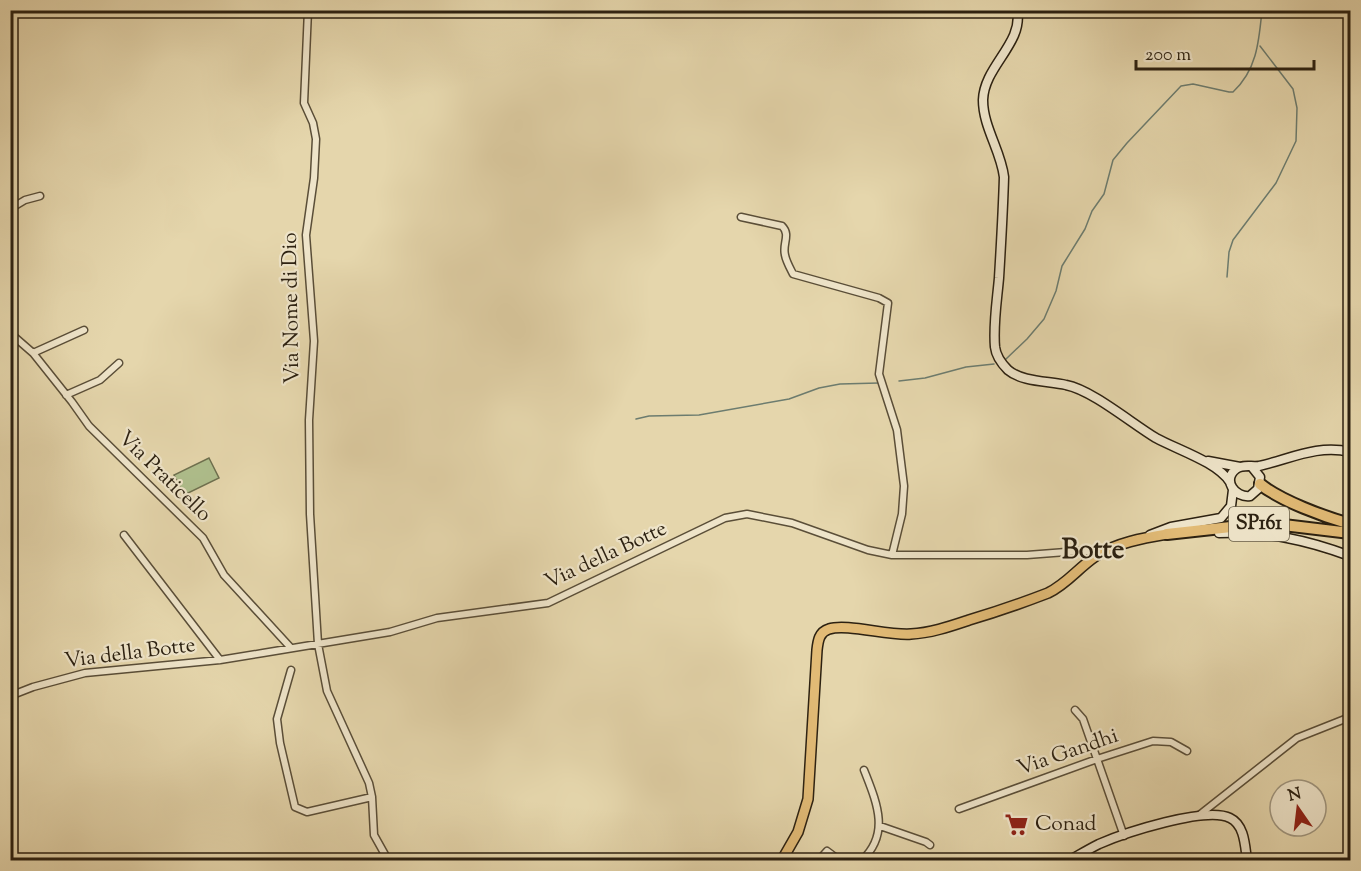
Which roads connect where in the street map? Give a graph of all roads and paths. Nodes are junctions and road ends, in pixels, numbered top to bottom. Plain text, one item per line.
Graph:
1 (308, 10) edge
2 (1017, 10) edge
3 (40, 196) dead end
4 (10, 209) edge
5 (741, 217) dead end
6 (84, 330) dead end
7 (10, 333) edge
8 (33, 353) junction
9 (119, 363) dead end
10 (66, 395) junction
11 (1350, 452) edge
12 (1204, 461) junction
13 (1274, 462) junction
14 (1240, 467) junction
15 (1252, 467) junction
16 (1260, 480) junction
17 (1232, 486) junction
18 (1350, 524) edge
19 (1350, 532) edge
20 (1167, 534) junction
21 (124, 535) dead end
22 (1144, 538) junction
23 (892, 555) junction
24 (1096, 556) junction
25 (1350, 556) edge
26 (318, 644) junction
27 (291, 648) junction
28 (220, 660) junction
29 (291, 670) dead end
30 (10, 696) edge
31 (1075, 710) dead end
32 (1350, 717) edge
33 (1187, 752) dead end
34 (1097, 759) junction
35 (864, 770) dead end
36 (372, 797) junction
37 (959, 809) dead end
38 (1197, 816) junction
39 (880, 826) junction
40 (1124, 836) junction
41 (930, 845) dead end
42 (388, 861) edge
43 (782, 861) edge
44 (819, 861) edge
45 (840, 861) edge
46 (862, 861) edge
47 (1070, 861) edge
48 (1246, 861) edge

1 - 26 street, Via Nome di Dio
2 - 12 main road
3 - 4 street
5 - 23 street
6 - 8 street
7 - 8 street, Via Praticello
8 - 10 street, Via Praticello
9 - 10 street
10 - 27 street, Via Praticello
11 - 13 main road
12 - 14 main road
12 - 17 main road
13 - 15 main road
13 - 16 main road
14 - 15 main road
14 - 17 main road
15 - 16 main road
16 - 17 main road
16 - 18 highway, SP161
17 - 22 main road
19 - 20 highway, SP161
20 - 22 main road
20 - 25 main road
21 - 28 street, Via della Botte
22 - 24 main road
23 - 24 street, Via della Botte
23 - 26 street, Via della Botte
24 - 43 main road
26 - 27 street, Via della Botte
26 - 36 street, Via Nome di Dio
27 - 28 street, Via della Botte
28 - 30 street, Via della Botte
29 - 36 street
31 - 34 street
32 - 38 street
33 - 34 street, Via Gandhi
34 - 37 street, Via Gandhi
34 - 40 street
35 - 39 street
36 - 42 street, Via Nome di Dio
38 - 40 main road
38 - 48 main road
39 - 41 street
39 - 46 street
40 - 47 main road
44 - 45 street

